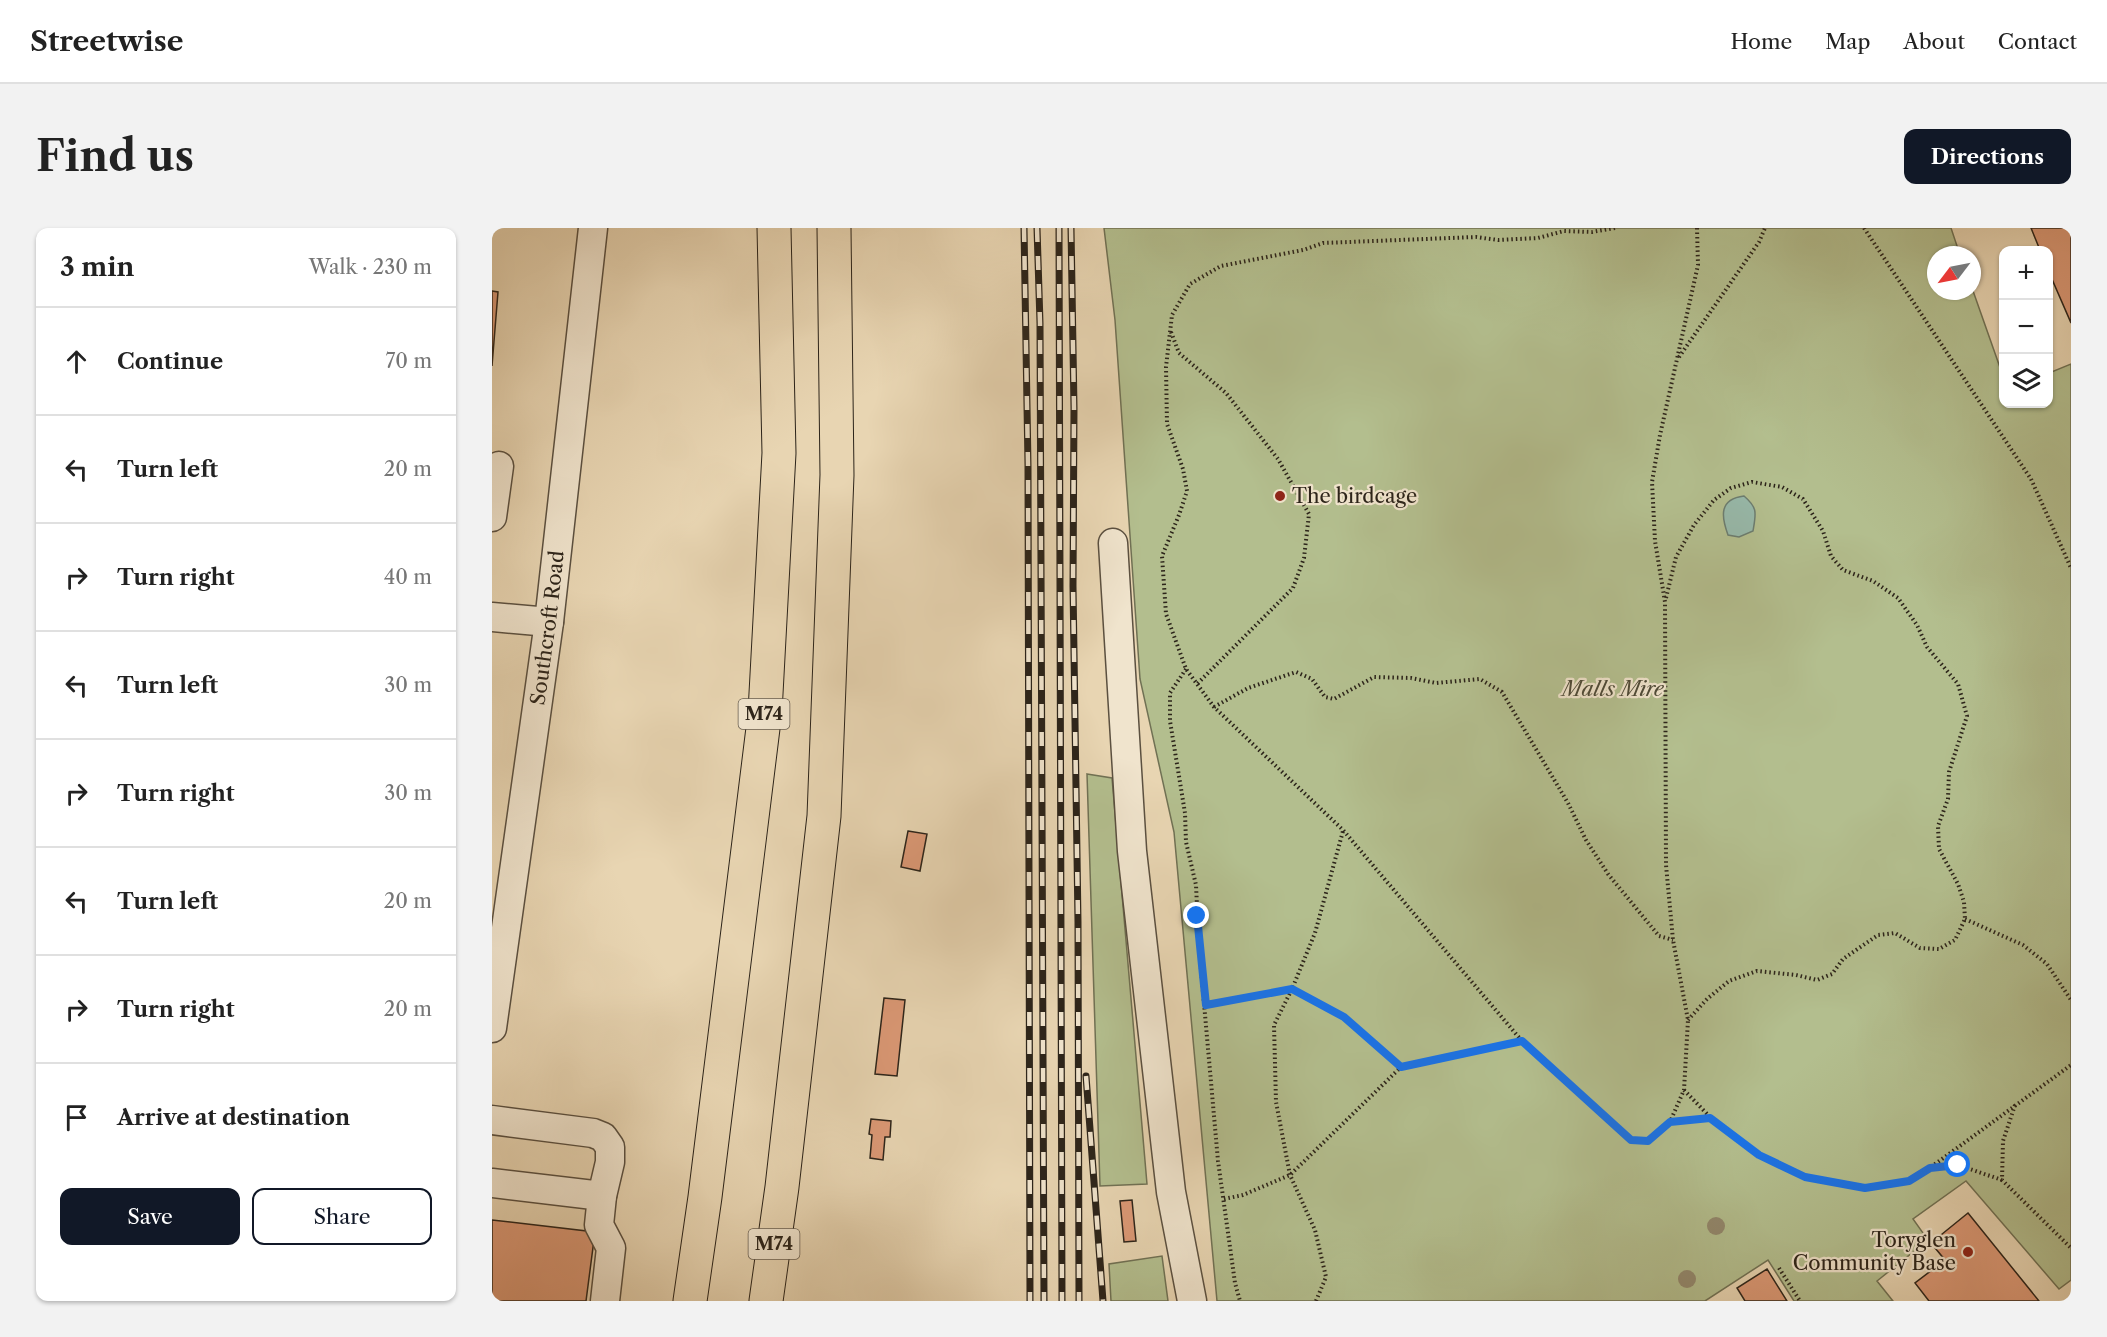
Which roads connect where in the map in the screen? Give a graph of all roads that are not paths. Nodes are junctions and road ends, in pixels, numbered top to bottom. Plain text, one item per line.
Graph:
1 (593, 228) edge
2 (774, 228) edge
3 (834, 228) edge
4 (499, 466) dead end
5 (492, 517) edge
6 (1113, 543) dead end
7 (492, 617) edge
8 (549, 622) junction
9 (492, 1028) edge
10 (492, 1120) edge
11 (492, 1184) edge
12 (602, 1196) junction
13 (605, 1301) edge
14 (690, 1301) edge
15 (766, 1301) edge
16 (1192, 1301) edge

1 - 8 street, Southcroft Road
2 - 14 highway, M74
3 - 15 highway, M74
4 - 5 street
6 - 16 street
7 - 8 street
8 - 9 street, Southcroft Road
10 - 12 street
11 - 12 street
12 - 13 street

